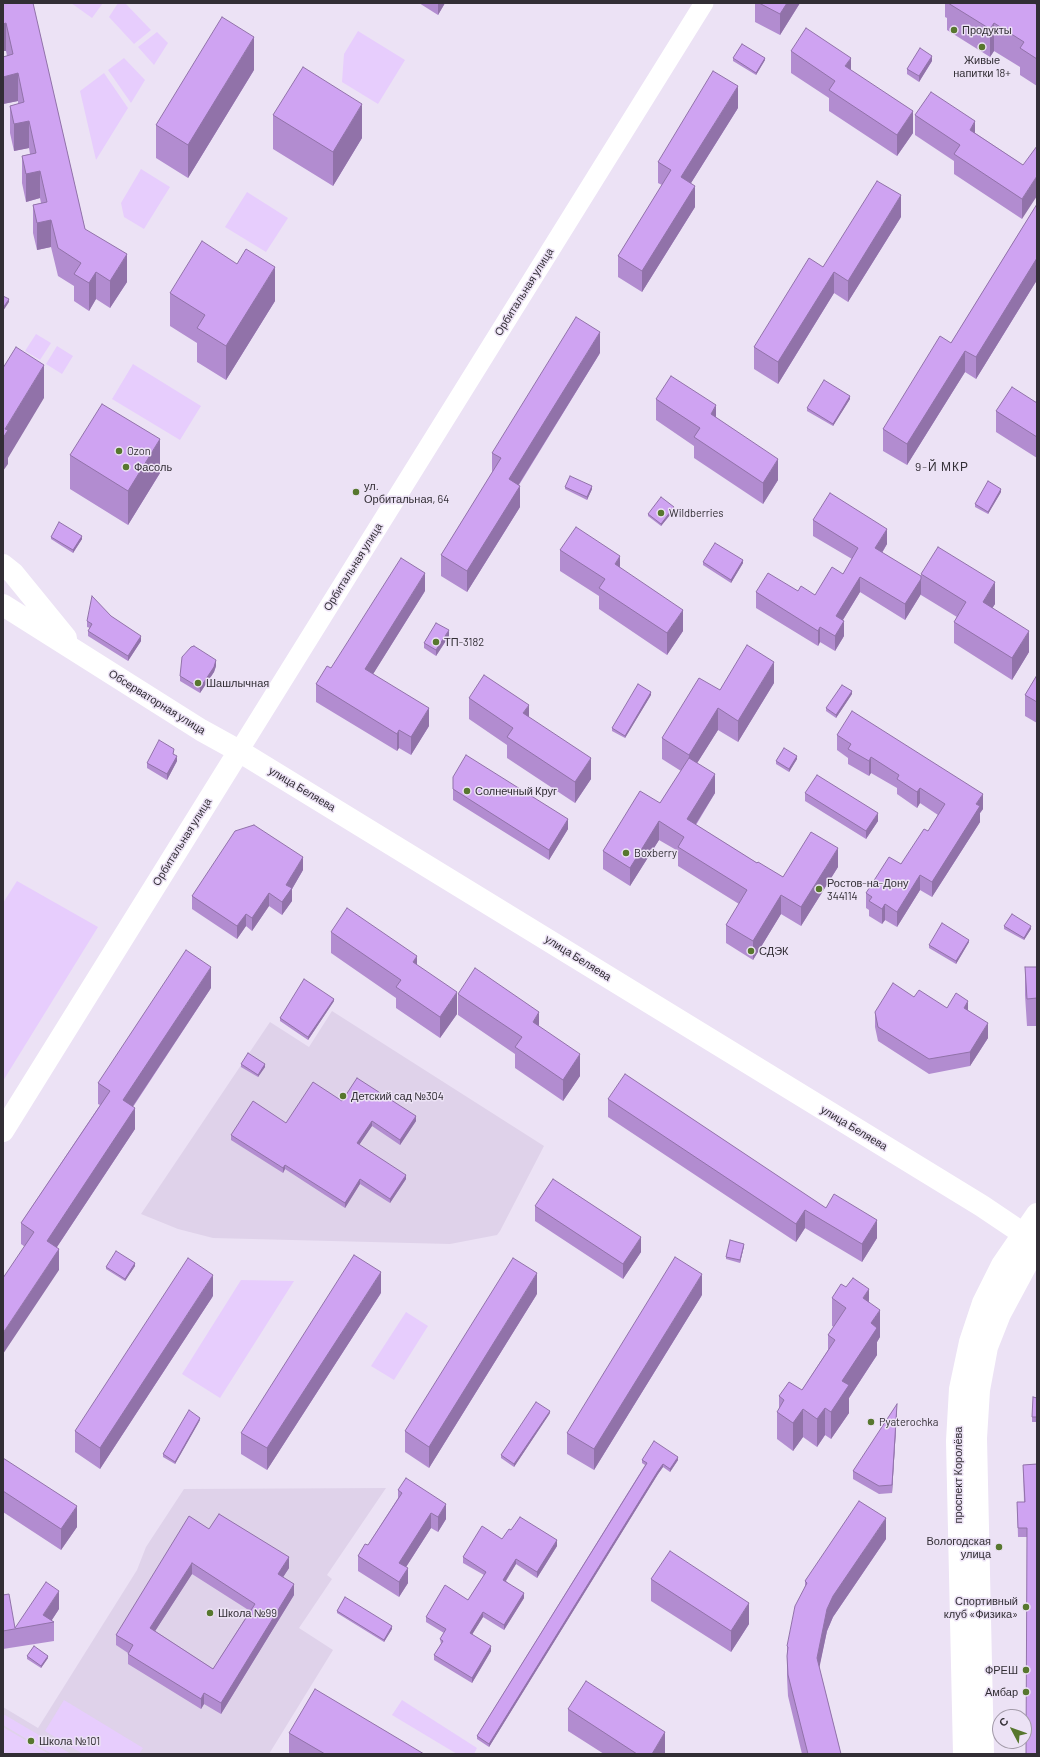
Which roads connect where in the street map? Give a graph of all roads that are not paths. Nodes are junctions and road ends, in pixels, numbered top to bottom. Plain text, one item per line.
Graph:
1 (704, 3) edge
2 (3, 565) edge
3 (3, 605) edge
4 (77, 651) junction
5 (239, 751) junction
6 (3, 1131) edge
7 (1037, 1214) edge
8 (1032, 1241) edge
9 (964, 1754) edge
10 (983, 1754) edge

1 - 5 street, Орбитальная улица
2 - 4 main road, Обсерваторная улица
3 - 4 main road, Обсерваторная улица
4 - 5 main road, Обсерваторная улица
5 - 6 main road, Орбитальная улица
5 - 8 main road, улица Беляева
7 - 8 main road, проспект Королёва
8 - 9 main road, проспект Королёва
8 - 10 main road, проспект Королёва

